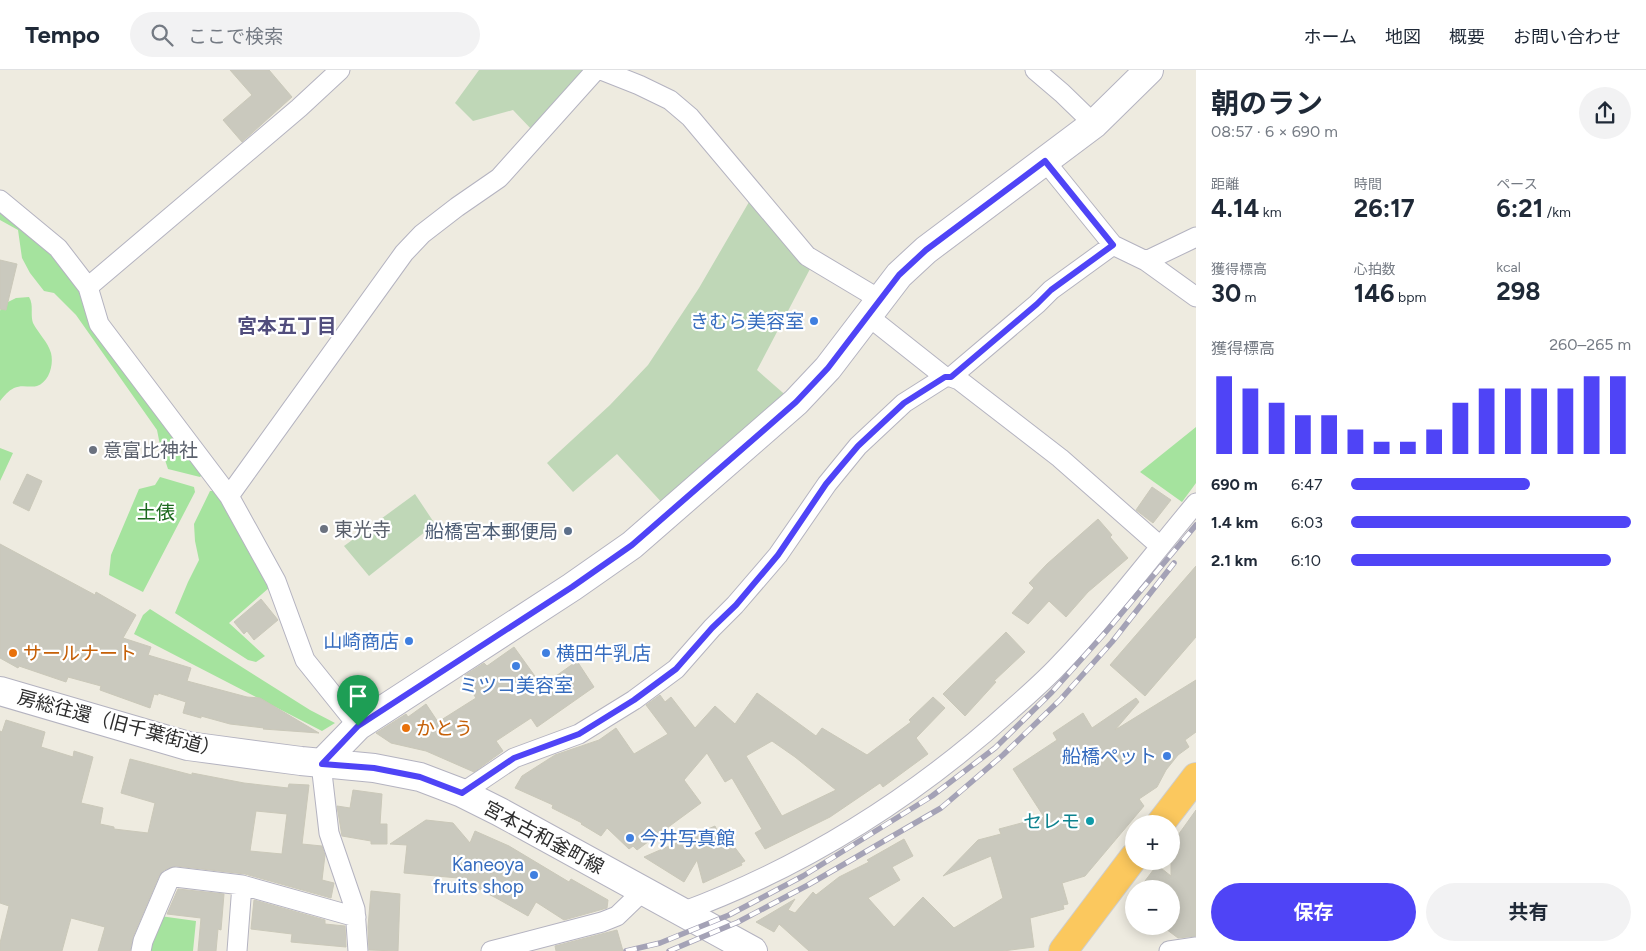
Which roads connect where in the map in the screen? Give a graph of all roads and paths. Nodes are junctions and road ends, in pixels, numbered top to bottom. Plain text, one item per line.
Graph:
1 (340, 70) edge
2 (596, 70) edge
3 (601, 70) edge
4 (1034, 70) edge
5 (1148, 70) edge
6 (1094, 124) junction
7 (1045, 161) junction
8 (0, 200) edge
9 (1196, 237) edge
10 (1113, 245) junction
11 (1146, 261) junction
12 (88, 287) junction
13 (1196, 298) edge
14 (874, 308) junction
15 (948, 377) junction
16 (229, 496) junction
17 (1196, 503) edge
18 (1160, 546) junction
19 (0, 691) edge
20 (358, 726) junction
21 (322, 764) junction
22 (1196, 777) edge
23 (462, 793) junction
24 (1167, 815) edge
25 (1125, 869) edge
26 (242, 885) junction
27 (643, 891) junction
28 (682, 912) junction
29 (356, 917) junction
30 (722, 943) edge
31 (1196, 947) edge
32 (141, 951) edge
33 (237, 951) edge
34 (358, 951) edge
35 (492, 951) edge
36 (753, 951) edge
37 (1063, 951) edge
38 (1169, 951) edge

1 - 12 street
2 - 16 street
3 - 14 street
4 - 6 street
5 - 6 street
6 - 7 street
7 - 10 street
7 - 14 street
8 - 12 street
9 - 11 street
10 - 11 street
10 - 15 street
11 - 13 street
12 - 16 street
14 - 15 street
14 - 20 street
15 - 18 street
15 - 23 street
16 - 20 street
17 - 18 street
18 - 28 street
19 - 21 street, 房総往還（旧千葉街道）
20 - 21 street
21 - 23 street, 宮本古和釜町線
21 - 29 street
22 - 24 highway
23 - 27 street, 宮本古和釜町線
25 - 37 highway
26 - 29 street
26 - 32 street
26 - 33 street
27 - 28 street, 宮本古和釜町線
27 - 35 street
28 - 30 street, 宮本古和釜町線
29 - 34 street
30 - 36 street, 宮本古和釜町線
31 - 38 street

